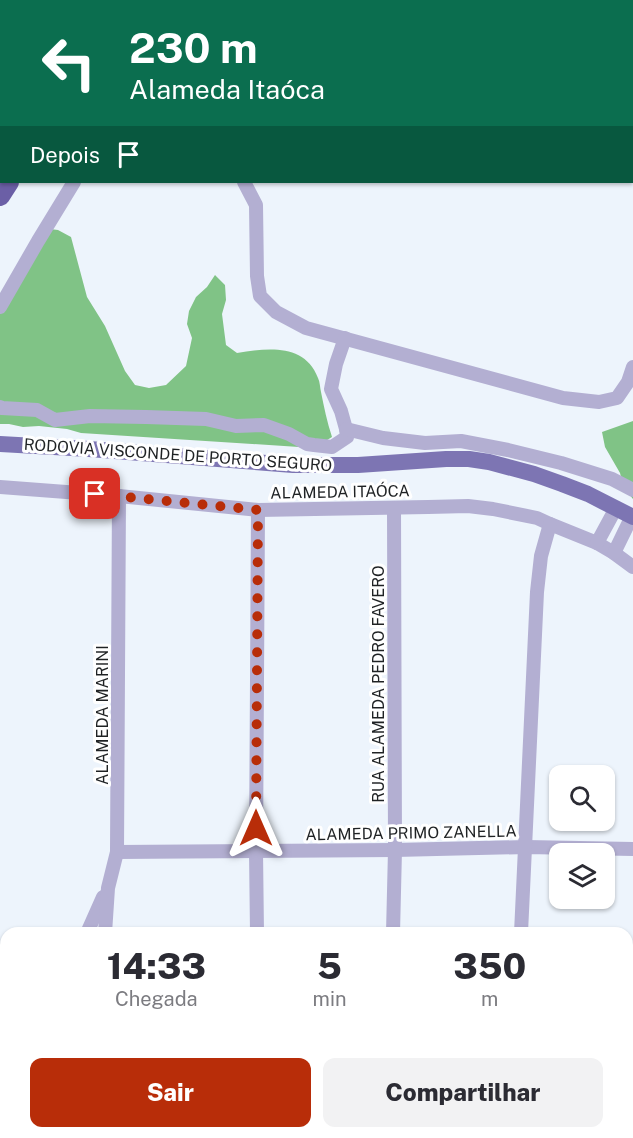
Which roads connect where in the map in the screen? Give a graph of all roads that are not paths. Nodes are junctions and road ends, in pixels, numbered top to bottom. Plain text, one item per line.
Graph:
1 (8, 183) edge
2 (74, 183) edge
3 (244, 183) edge
4 (0, 196) edge
5 (0, 307) edge
6 (345, 338) junction
7 (633, 367) edge
8 (0, 407) edge
9 (346, 429) junction
10 (0, 444) edge
11 (0, 488) edge
12 (633, 489) edge
13 (119, 496) junction
14 (394, 508) junction
15 (616, 508) junction
16 (258, 510) junction
17 (632, 516) edge
18 (550, 524) junction
19 (597, 543) junction
20 (614, 553) junction
21 (633, 567) edge
22 (526, 847) junction
23 (633, 849) edge
24 (395, 850) junction
25 (256, 851) junction
26 (117, 852) junction
27 (108, 888) junction
28 (90, 927) edge
29 (105, 927) edge
30 (257, 927) edge
31 (393, 927) edge
32 (521, 927) edge

1 - 4 highway
2 - 5 street
3 - 6 street
6 - 7 street
6 - 9 street
8 - 9 street
9 - 12 street
10 - 15 main road, RODOVIA VISCONDE DE PORTO SEGURO
11 - 13 street, ALAMEDA ITAÓCA
13 - 16 street, ALAMEDA ITAÓCA
13 - 26 street, ALAMEDA MARINI
14 - 16 street, ALAMEDA ITAÓCA
14 - 18 street, ALAMEDA ITAÓCA
14 - 24 street, RUA ALAMEDA PEDRO FAVERO
15 - 17 main road, RODOVIA VISCONDE DE PORTO SEGURO
15 - 19 street
16 - 25 street
17 - 20 street
18 - 19 street, ALAMEDA ITAÓCA
18 - 22 street
19 - 20 street, ALAMEDA ITAÓCA
20 - 21 street, ALAMEDA ITAÓCA
22 - 23 street, ALAMEDA PRIMO ZANELLA
22 - 24 street, ALAMEDA PRIMO ZANELLA
22 - 32 street
24 - 25 street, ALAMEDA PRIMO ZANELLA
24 - 31 street, RUA ALAMEDA PEDRO FAVERO
25 - 26 street, ALAMEDA PRIMO ZANELLA
25 - 30 street
26 - 27 street, ALAMEDA MARINI
27 - 28 street
27 - 29 street, ALAMEDA MARINI

